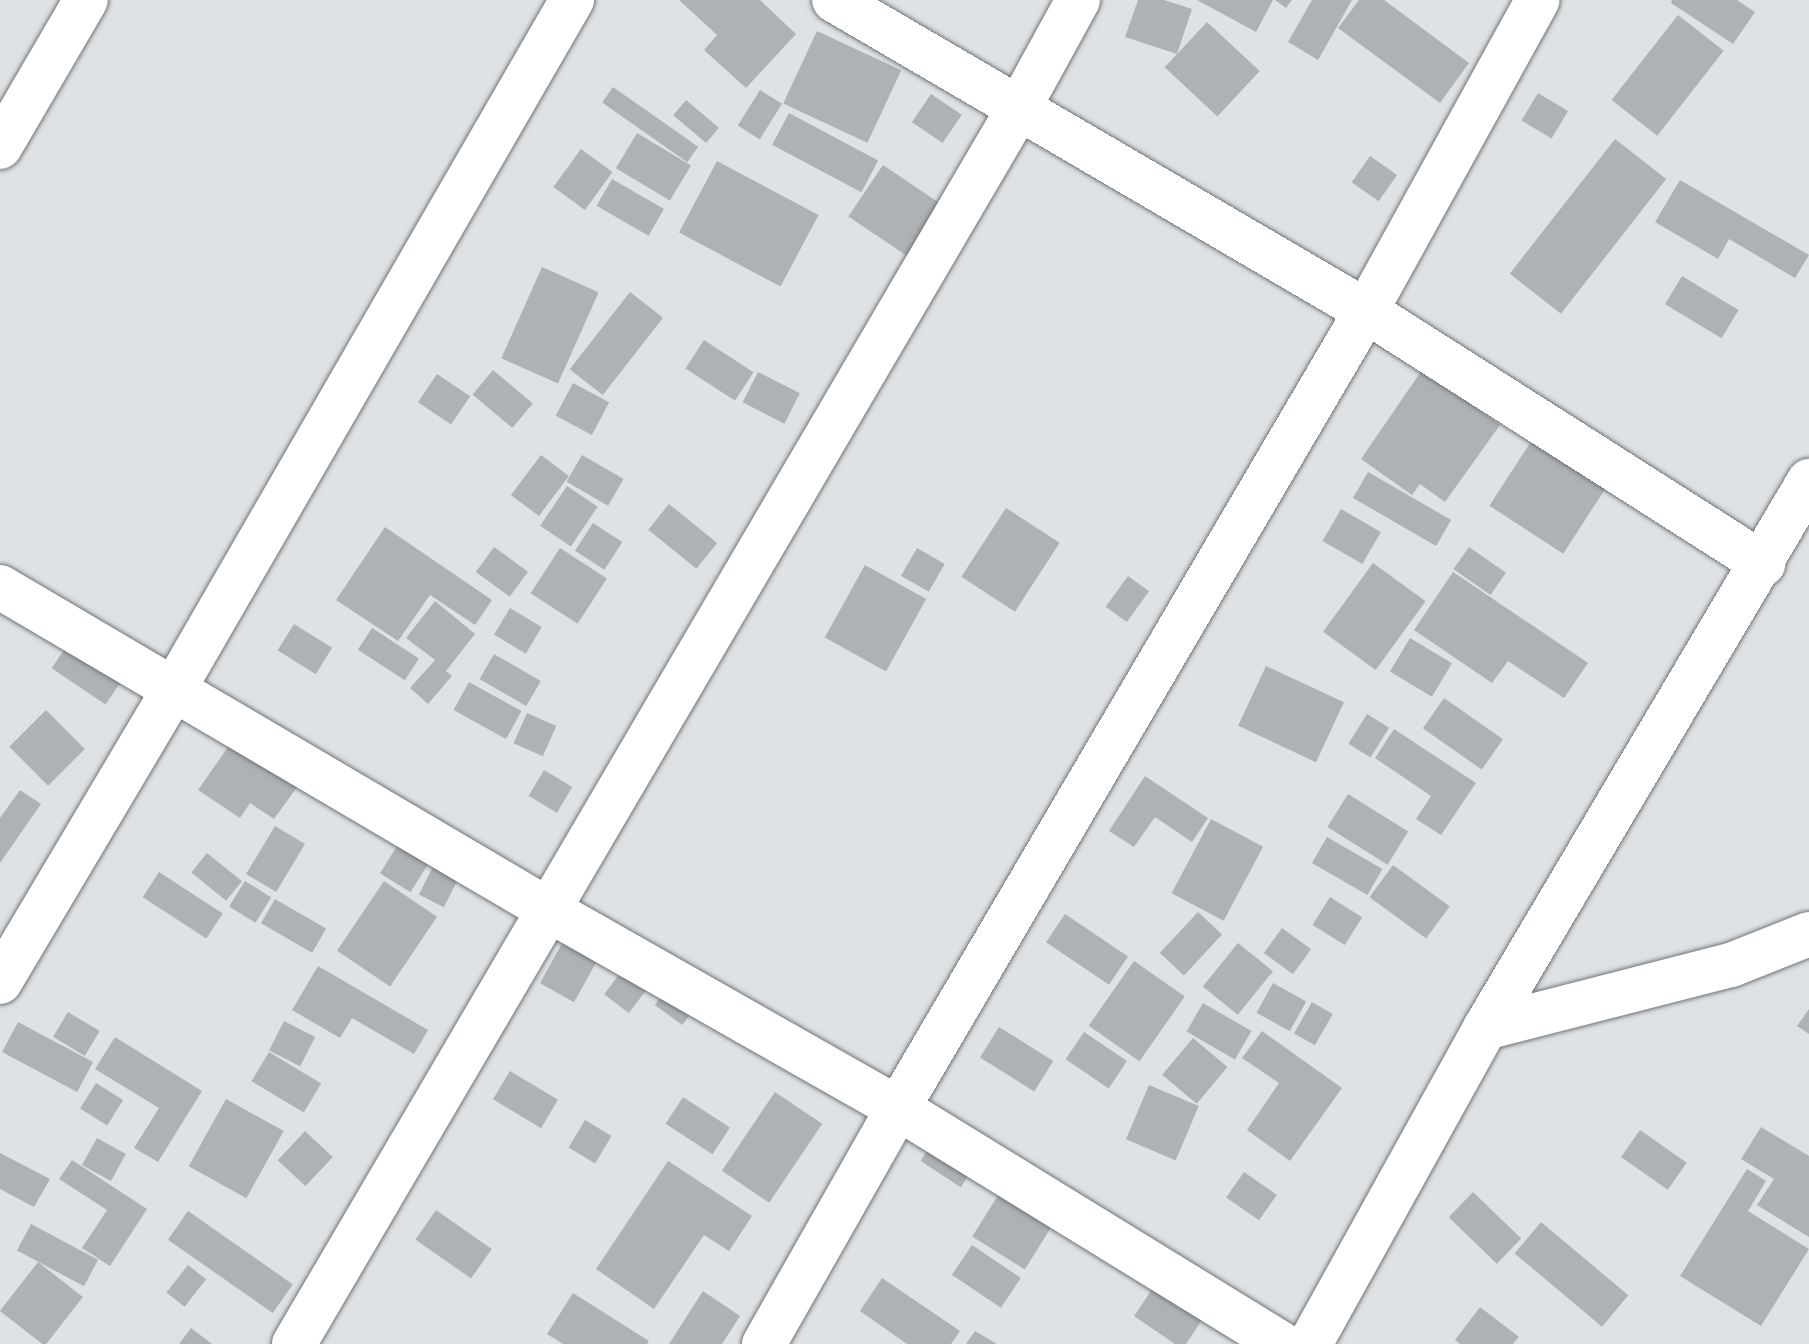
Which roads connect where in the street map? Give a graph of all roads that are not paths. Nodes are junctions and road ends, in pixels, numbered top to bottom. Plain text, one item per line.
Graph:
1 (86, 0) edge
2 (572, 0) edge
3 (834, 0) edge
4 (1078, 0) edge
5 (1538, 0) edge
6 (1020, 106) junction
7 (0, 147) edge
8 (1366, 311) junction
9 (1809, 481) edge
10 (1763, 564) junction
11 (0, 587) edge
12 (174, 689) junction
13 (547, 909) junction
14 (1809, 934) edge
15 (0, 982) edge
16 (1485, 1028) junction
17 (898, 1108) junction
18 (294, 1344) edge
19 (764, 1344) edge
20 (1282, 1344) edge
21 (1310, 1344) edge

1 - 7 street
2 - 12 street
3 - 6 street
4 - 6 street
5 - 8 street
6 - 8 street
6 - 13 street
8 - 10 street
8 - 17 street
9 - 10 street
10 - 16 street
11 - 12 street
12 - 13 street
12 - 15 street
13 - 17 street
13 - 18 street
14 - 16 street
16 - 21 street
17 - 19 street
17 - 20 street

